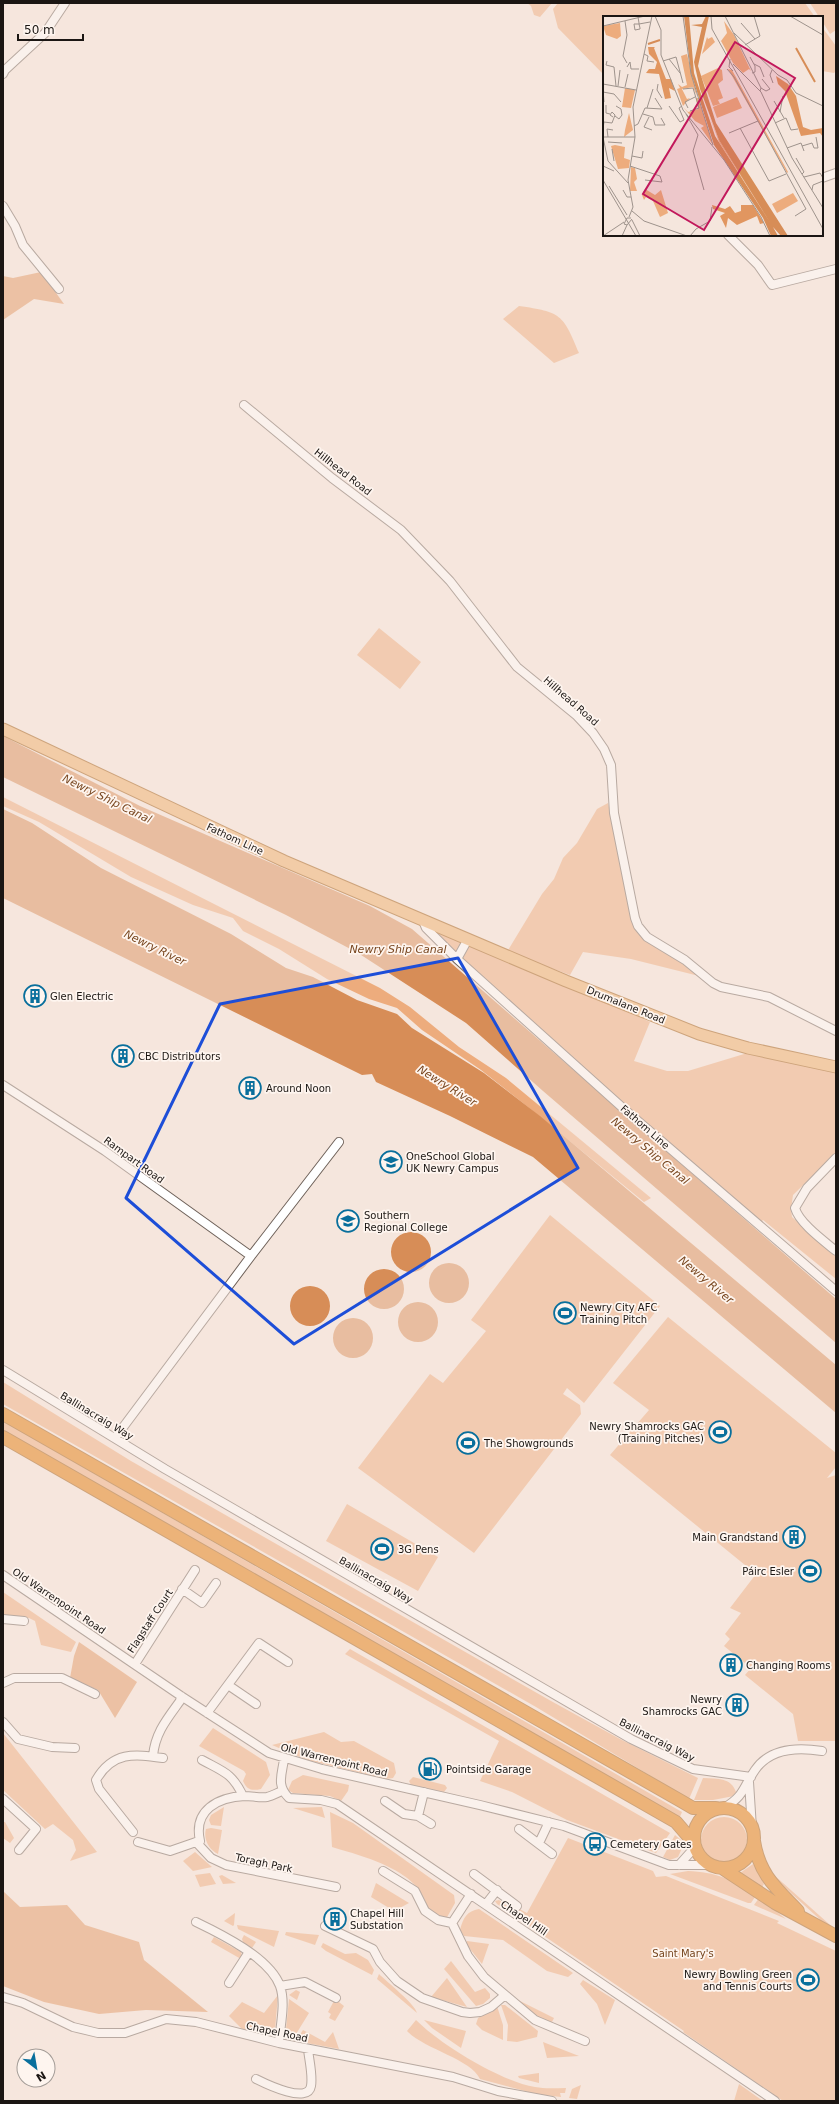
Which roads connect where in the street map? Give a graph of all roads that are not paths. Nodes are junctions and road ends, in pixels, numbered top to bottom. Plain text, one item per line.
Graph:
1 (65, 3) edge
2 (3, 74) edge
3 (836, 173) edge
4 (823, 178) edge
5 (3, 206) edge
6 (729, 236) edge
7 (836, 269) edge
8 (59, 289) dead end
9 (244, 405) dead end
10 (3, 729) edge
11 (423, 921) junction
12 (468, 939) junction
13 (457, 959) junction
14 (836, 1031) edge
15 (836, 1067) edge
16 (3, 1085) edge
17 (339, 1142) dead end
18 (836, 1158) edge
19 (836, 1251) edge
20 (251, 1256) junction
21 (836, 1291) edge
22 (3, 1370) edge
23 (3, 1414) edge
24 (3, 1437) edge
25 (116, 1438) junction
26 (195, 1570) dead end
27 (3, 1575) edge
28 (216, 1583) dead end
29 (182, 1589) junction
30 (3, 1619) edge
31 (24, 1621) dead end
32 (288, 1662) dead end
33 (135, 1664) junction
34 (3, 1683) edge
35 (228, 1685) junction
36 (95, 1694) dead end
37 (181, 1696) junction
38 (256, 1704) dead end
39 (207, 1713) junction
40 (3, 1722) edge
41 (75, 1748) dead end
42 (822, 1751) dead end
43 (153, 1756) junction
44 (163, 1758) dead end
45 (284, 1759) junction
46 (202, 1760) dead end
47 (750, 1779) junction
48 (282, 1791) junction
49 (424, 1792) junction
50 (243, 1796) junction
51 (3, 1799) edge
52 (385, 1801) dead end
53 (720, 1808) junction
54 (418, 1816) junction
55 (549, 1822) junction
56 (430, 1824) dead end
57 (519, 1829) dead end
58 (133, 1832) dead end
59 (753, 1833) junction
60 (138, 1842) dead end
61 (196, 1842) junction
62 (539, 1843) junction
63 (695, 1845) junction
64 (19, 1850) dead end
65 (552, 1854) dead end
66 (679, 1865) junction
67 (717, 1866) junction
68 (383, 1871) dead end
69 (474, 1874) dead end
70 (336, 1887) dead end
71 (497, 1890) junction
72 (471, 1894) junction
73 (486, 1904) junction
74 (517, 1906) dead end
75 (806, 1919) junction
76 (196, 1922) dead end
77 (452, 1923) junction
78 (325, 1926) dead end
79 (836, 1936) edge
80 (249, 1952) junction
81 (229, 1983) dead end
82 (280, 1986) junction
83 (504, 1995) junction
84 (3, 1997) edge
85 (336, 1998) dead end
86 (585, 2041) dead end
87 (278, 2043) junction
88 (308, 2049) junction
89 (256, 2079) dead end
90 (552, 2101) edge
91 (775, 2101) edge

1 - 2 street
3 - 4 street
5 - 8 street
6 - 7 street
9 - 14 street, Hillhead Road
10 - 11 main road, Fathom Line
11 - 12 main road, Drumalane Road
11 - 13 street, Fathom Line
12 - 13 street
12 - 15 main road, Drumalane Road
13 - 21 street, Fathom Line
16 - 20 street, Rampart Road
17 - 20 street
18 - 19 street
20 - 25 street
22 - 25 street, Ballinacraig Way
23 - 53 highway
24 - 63 highway
25 - 47 street, Ballinacraig Way
26 - 29 street, Flagstaff Court
27 - 33 street, Old Warrenpoint Road
28 - 29 street, Flagstaff Court
29 - 33 street, Flagstaff Court
30 - 31 street
32 - 35 street
33 - 37 street, Old Warrenpoint Road
34 - 36 street
35 - 38 street
35 - 39 street
37 - 39 street, Old Warrenpoint Road
37 - 43 street
39 - 45 street, Old Warrenpoint Road
40 - 41 street
42 - 47 street
43 - 44 street
43 - 58 street
45 - 48 street
45 - 49 street, Old Warrenpoint Road
46 - 50 street
47 - 53 street
47 - 59 street
48 - 50 street
48 - 72 street, Chapel Hill
49 - 54 street
49 - 55 street, Old Warrenpoint Road
50 - 61 street
51 - 64 street
52 - 54 street
53 - 59 highway
53 - 63 highway
54 - 56 street
55 - 62 street
55 - 66 street, Old Warrenpoint Road
57 - 62 street
59 - 67 highway
59 - 75 highway
60 - 61 street
61 - 70 street, Toragh Park
62 - 65 street
63 - 66 street
63 - 67 highway
66 - 67 street, Old Warrenpoint Road
67 - 75 highway
68 - 77 street
69 - 71 street, Chapel Hill
71 - 73 street
71 - 74 street, Chapel Hill
72 - 73 street, Chapel Hill
72 - 77 street
73 - 91 street, Chapel Hill
75 - 79 highway
76 - 80 street
77 - 83 street
78 - 83 street
80 - 81 street
80 - 82 street
82 - 85 street
82 - 87 street
83 - 86 street
84 - 87 street, Chapel Road
87 - 88 street, Chapel Road
88 - 89 street
88 - 90 street, Chapel Road

